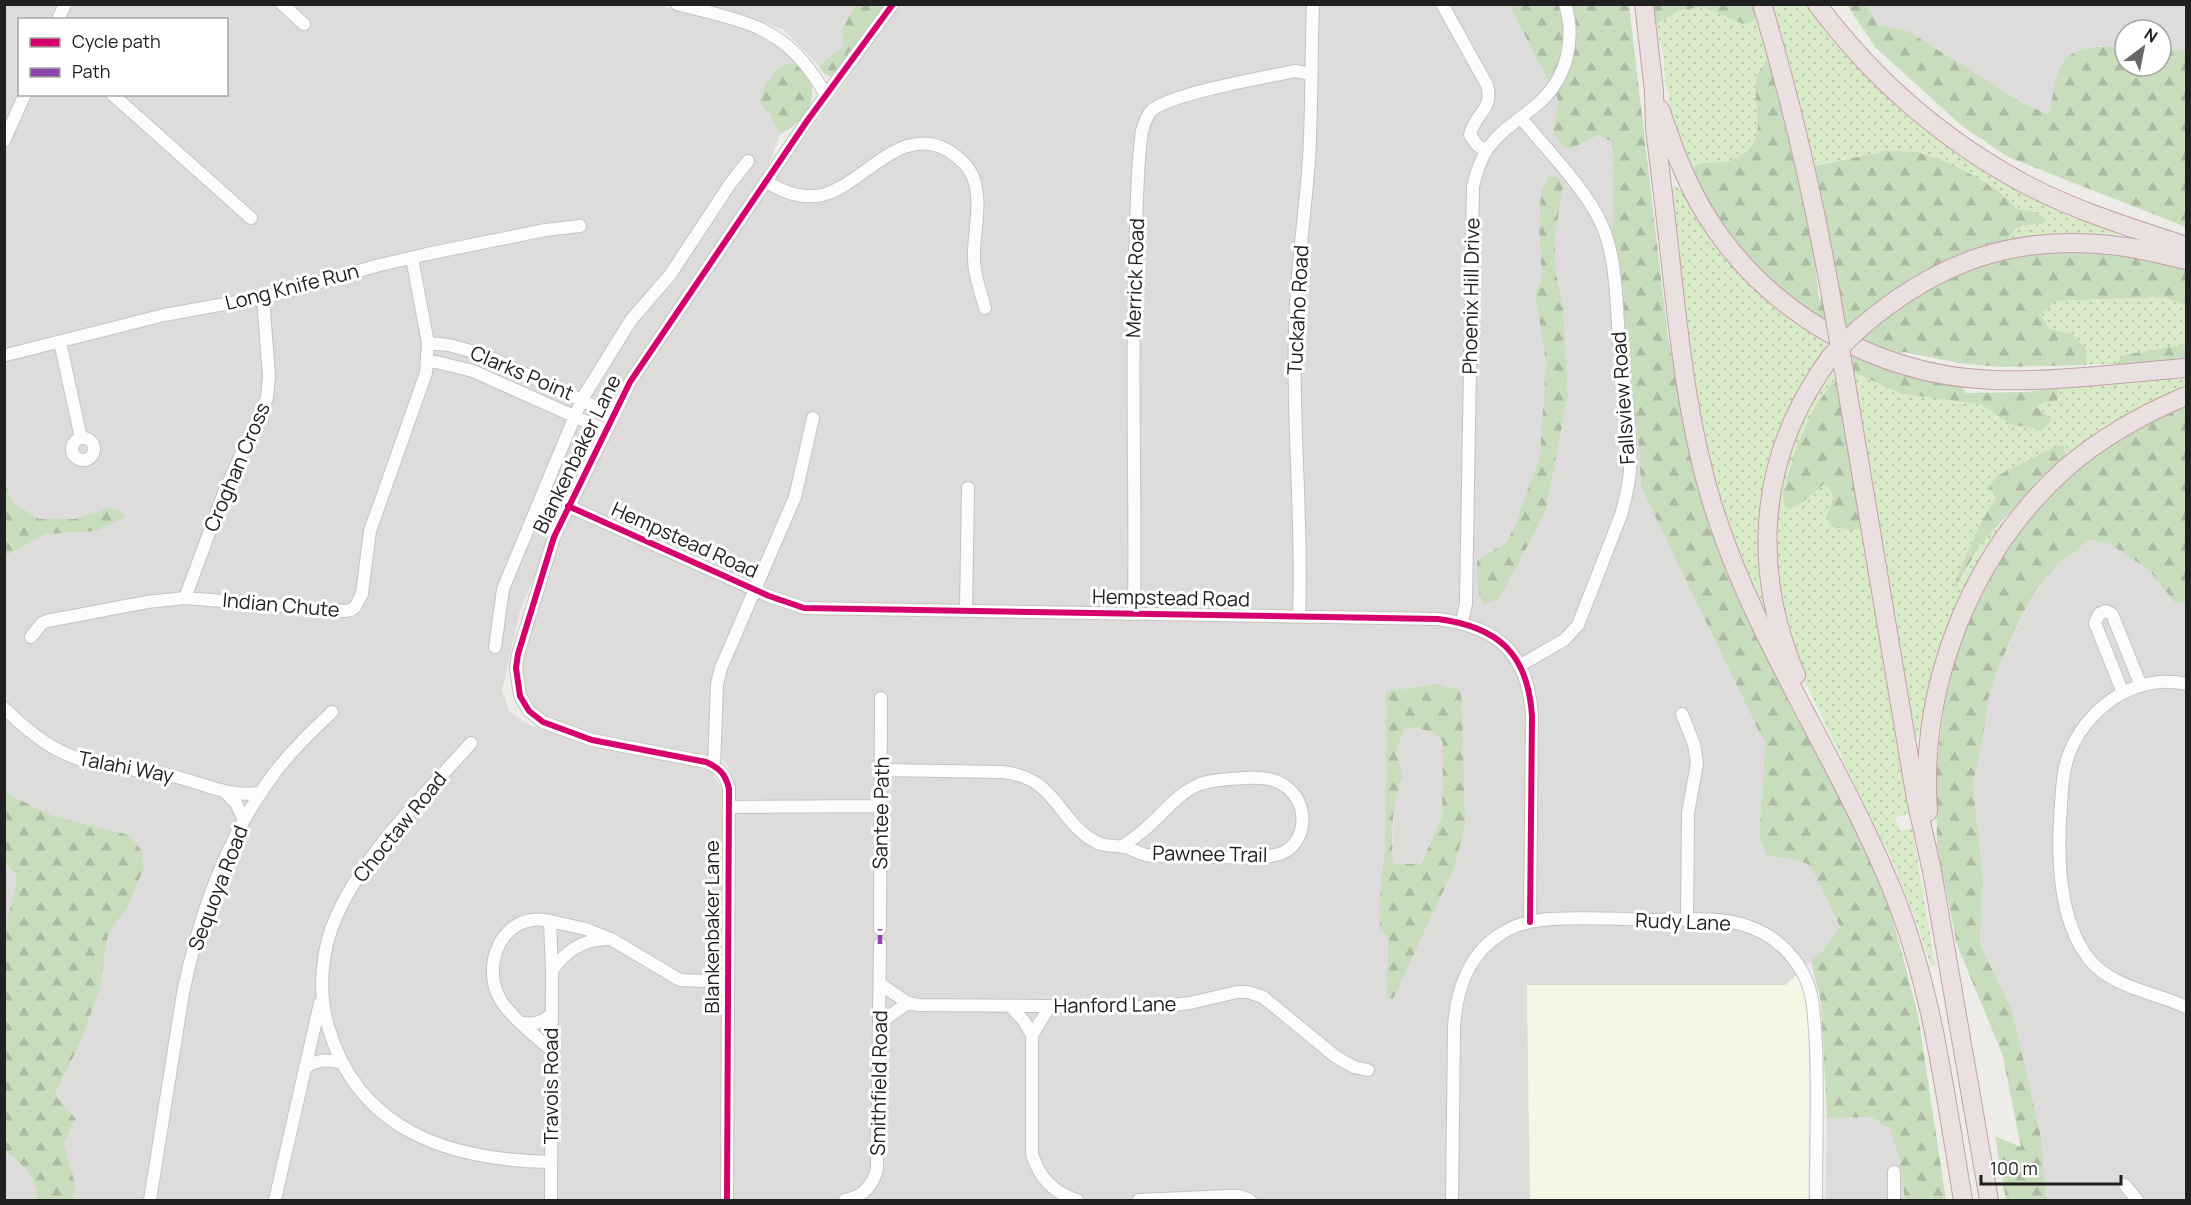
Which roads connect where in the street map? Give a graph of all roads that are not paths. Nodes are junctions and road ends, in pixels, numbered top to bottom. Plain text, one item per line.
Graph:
1 (65, 4) edge
2 (282, 4) edge
3 (677, 4) edge
4 (893, 4) edge
5 (1312, 4) edge
6 (1442, 4) edge
7 (1565, 4) edge
8 (1644, 4) edge
9 (1762, 4) edge
10 (1817, 4) edge
11 (712, 9) edge
12 (59, 18) edge
13 (304, 24) dead end
14 (1311, 74) junction
15 (1654, 91) junction
16 (825, 95) junction
17 (24, 96) edge
18 (114, 96) edge
19 (1521, 118) junction
20 (4, 141) edge
21 (1486, 151) junction
22 (748, 161) dead end
23 (766, 181) junction
24 (251, 218) dead end
25 (580, 226) dead end
26 (2187, 246) edge
27 (412, 258) junction
28 (2187, 260) edge
29 (263, 298) junction
30 (985, 308) dead end
31 (60, 342) junction
32 (428, 344) junction
33 (5, 356) edge
34 (428, 360) junction
35 (508, 366) junction
36 (2187, 368) edge
37 (500, 383) junction
38 (2187, 396) edge
39 (582, 399) junction
40 (613, 415) junction
41 (574, 416) junction
42 (813, 418) dead end
43 (605, 430) junction
44 (81, 438) dead end
45 (968, 488) dead end
46 (568, 506) junction
47 (756, 590) junction
48 (185, 598) junction
49 (966, 611) junction
50 (1134, 614) junction
51 (1299, 616) junction
52 (1462, 622) junction
53 (31, 637) dead end
54 (495, 647) dead end
55 (1519, 666) junction
56 (2187, 684) edge
57 (2140, 686) junction
58 (2123, 693) junction
59 (881, 698) dead end
60 (4, 708) edge
61 (332, 712) dead end
62 (1682, 714) dead end
63 (471, 743) dead end
64 (714, 766) junction
65 (1834, 767) junction
66 (882, 770) junction
67 (225, 792) junction
68 (262, 792) junction
69 (880, 806) junction
70 (729, 807) junction
71 (243, 820) junction
72 (1122, 847) junction
73 (1932, 871) junction
74 (1686, 920) junction
75 (550, 921) junction
76 (1530, 922) junction
77 (880, 929) dead end
78 (610, 939) junction
79 (880, 944) dead end
80 (552, 971) junction
81 (728, 982) junction
82 (880, 984) junction
83 (321, 997) junction
84 (908, 1003) junction
85 (1010, 1006) junction
86 (1050, 1006) junction
87 (2187, 1007) edge
88 (552, 1014) junction
89 (523, 1023) junction
90 (879, 1028) junction
91 (1032, 1035) junction
92 (551, 1050) junction
93 (342, 1063) junction
94 (305, 1068) junction
95 (1368, 1070) dead end
96 (550, 1162) junction
97 (1894, 1172) dead end
98 (2125, 1185) dead end
99 (150, 1200) edge
100 (275, 1200) edge
101 (551, 1200) edge
102 (727, 1200) edge
103 (845, 1200) edge
104 (1077, 1200) edge
105 (1139, 1200) edge
106 (1250, 1200) edge
107 (1452, 1200) edge
108 (1816, 1200) edge
109 (1894, 1200) edge
110 (1963, 1200) edge
111 (1989, 1200) edge
112 (2137, 1200) edge

1 - 12 street
2 - 13 street
3 - 11 street
4 - 16 street, Blankenbaker Lane
5 - 14 street, Tuckaho Road
6 - 21 street
7 - 19 street, Phoenix Hill Drive
8 - 15 highway
9 - 73 highway, bridge
10 - 26 highway
11 - 16 street
14 - 50 street, Merrick Road
14 - 51 street, Tuckaho Road
15 - 36 highway
15 - 65 highway
16 - 23 street, Blankenbaker Lane
17 - 20 street
18 - 24 street
19 - 21 street, Phoenix Hill Drive
19 - 55 street, Fallsview Road
21 - 52 street, Phoenix Hill Drive
22 - 39 street
23 - 30 street
23 - 40 street, Blankenbaker Lane
25 - 27 street, Long Knife Run
27 - 29 street, Long Knife Run
27 - 32 street, Indian Chute
28 - 65 highway, bridge
29 - 31 street, Long Knife Run
29 - 48 street, Croghan Cross
31 - 33 street, Long Knife Run
31 - 44 street
32 - 34 street, Indian Chute
32 - 35 street, Clarks Point
34 - 37 street, Clarks Point
34 - 48 street, Indian Chute
35 - 37 street
35 - 39 street, Clarks Point
37 - 41 street, Clarks Point
38 - 73 highway
39 - 40 street, Clarks Point
39 - 41 street
40 - 43 street, Blankenbaker Lane
41 - 43 street, Clarks Point
41 - 54 street
42 - 47 street
43 - 46 street, Blankenbaker Lane
45 - 49 street
46 - 47 street, Hempstead Road
46 - 64 street, Blankenbaker Lane
47 - 49 street, Hempstead Road
47 - 64 street
48 - 53 street, Indian Chute
49 - 50 street, Hempstead Road
50 - 51 street, Hempstead Road
51 - 52 street, Hempstead Road
52 - 55 street, Hempstead Road
55 - 76 street, Hempstead Road
56 - 57 street
57 - 58 street
57 - 58 street
58 - 87 street
59 - 66 street, Santee Path
60 - 67 street, Talahi Way
61 - 68 street, Sequoya Road
62 - 74 street
63 - 83 street, Choctaw Road
64 - 70 street, Blankenbaker Lane
65 - 110 highway
66 - 69 street, Santee Path
66 - 72 street, Pawnee Trail
67 - 68 street, Talahi Way
67 - 71 street
68 - 71 street, Sequoya Road
69 - 70 street
69 - 77 street, Santee Path
70 - 81 street, Blankenbaker Lane
71 - 99 street, Sequoya Road
72 - 72 street, Pawnee Trail
73 - 111 highway
74 - 76 street, Rudy Lane
74 - 108 street, Rudy Lane
75 - 78 street
75 - 80 street, Travois Road
75 - 89 street
76 - 107 street, Rudy Lane
78 - 80 street
78 - 81 street
79 - 82 street
80 - 88 street, Travois Road
81 - 102 street, Blankenbaker Lane
82 - 84 street
82 - 90 street, Smithfield Road
83 - 93 street, Choctaw Road
83 - 94 street
84 - 85 street, Hanford Lane
84 - 90 street
85 - 86 street, Hanford Lane
85 - 91 street
86 - 91 street
86 - 95 street, Hanford Lane
88 - 89 street
88 - 92 street, Travois Road
89 - 92 street
90 - 103 street, Smithfield Road
91 - 104 street
92 - 96 street, Travois Road
93 - 94 street
93 - 96 street, Choctaw Road
94 - 100 street
96 - 101 street, Travois Road
97 - 109 street
98 - 112 street
105 - 106 street

